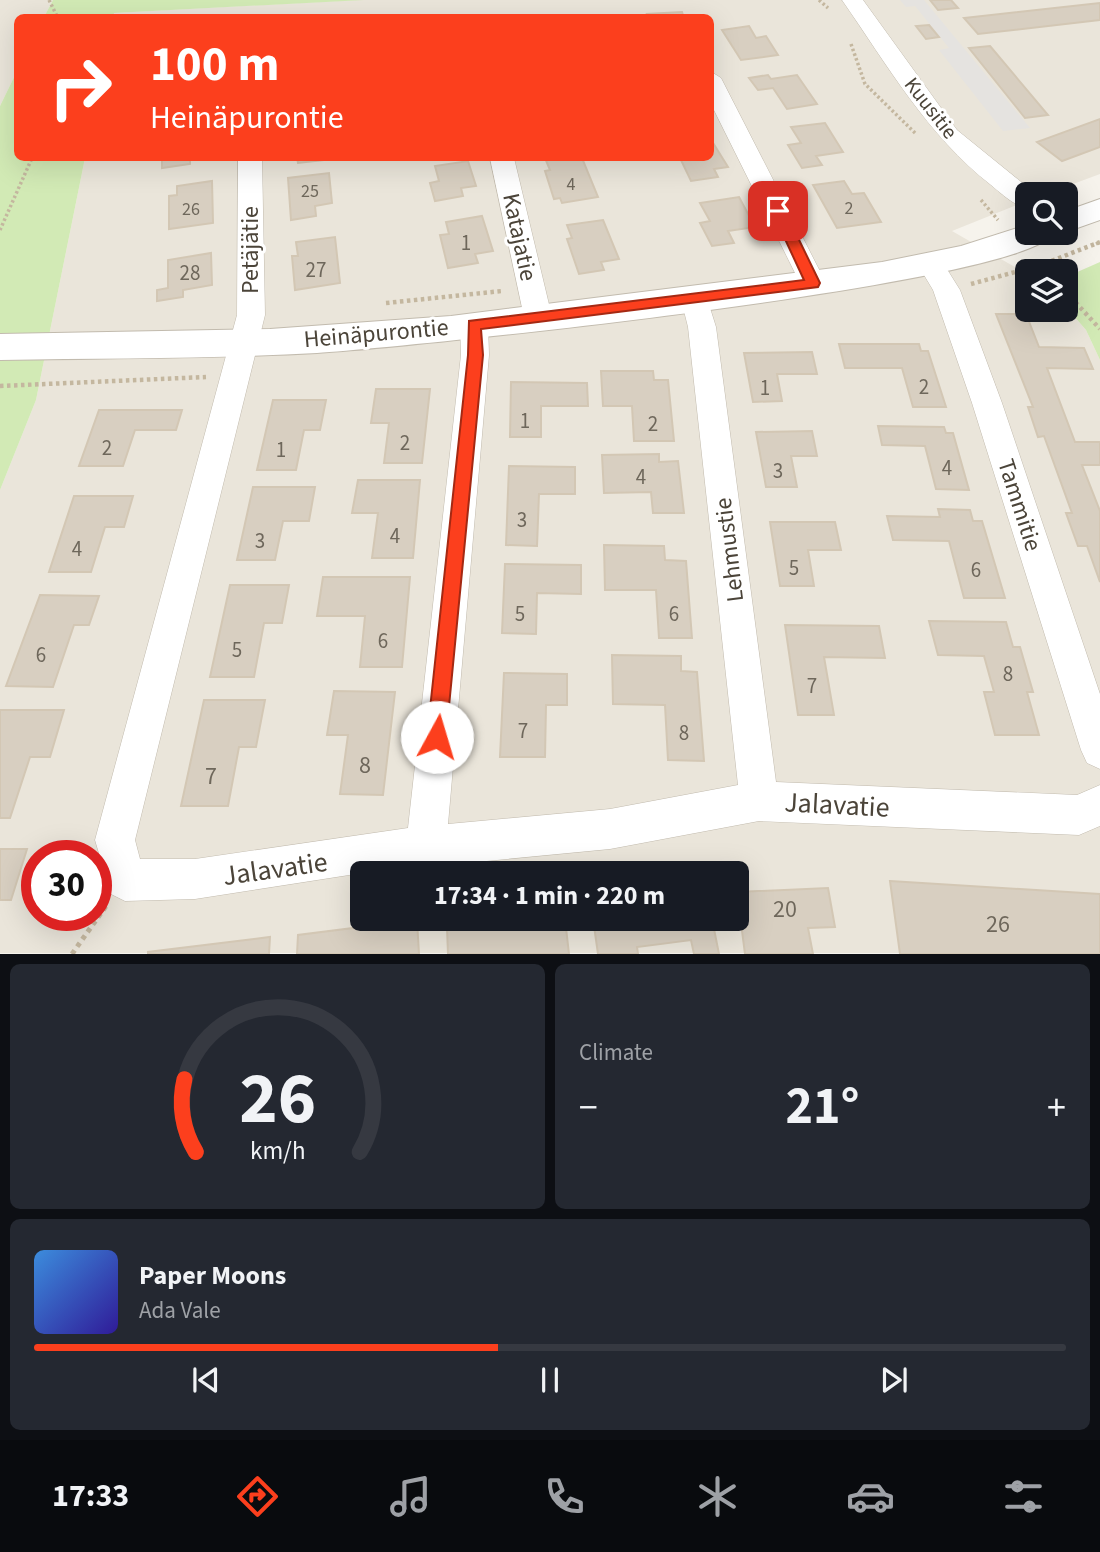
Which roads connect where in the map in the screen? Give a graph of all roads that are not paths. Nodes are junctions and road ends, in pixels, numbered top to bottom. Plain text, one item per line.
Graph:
1 (852, 0) edge
2 (714, 86) edge
3 (250, 161) edge
4 (503, 161) edge
5 (1015, 190) edge
6 (1100, 209) edge
7 (1078, 217) edge
8 (1040, 249) edge
9 (931, 265) junction
10 (813, 283) junction
11 (695, 299) junction
12 (534, 303) junction
13 (474, 324) junction
14 (245, 342) junction
15 (0, 347) edge
16 (1100, 750) edge
17 (759, 801) junction
18 (1100, 805) edge
19 (426, 846) junction

1 - 5 street, Kuusitie
2 - 10 street
3 - 14 street, Petäjätie
4 - 12 street, Katajatie
6 - 7 street
8 - 9 street, Heinäpurontie
9 - 10 street, Heinäpurontie
9 - 16 street, Tammitie
10 - 11 street, Heinäpurontie
11 - 12 street, Heinäpurontie
11 - 17 street, Lehmustie
12 - 13 street, Heinäpurontie
13 - 14 street, Heinäpurontie
13 - 19 street
14 - 15 street, Heinäpurontie
14 - 19 street, Jalavatie
17 - 18 street, Jalavatie
17 - 19 street, Jalavatie

